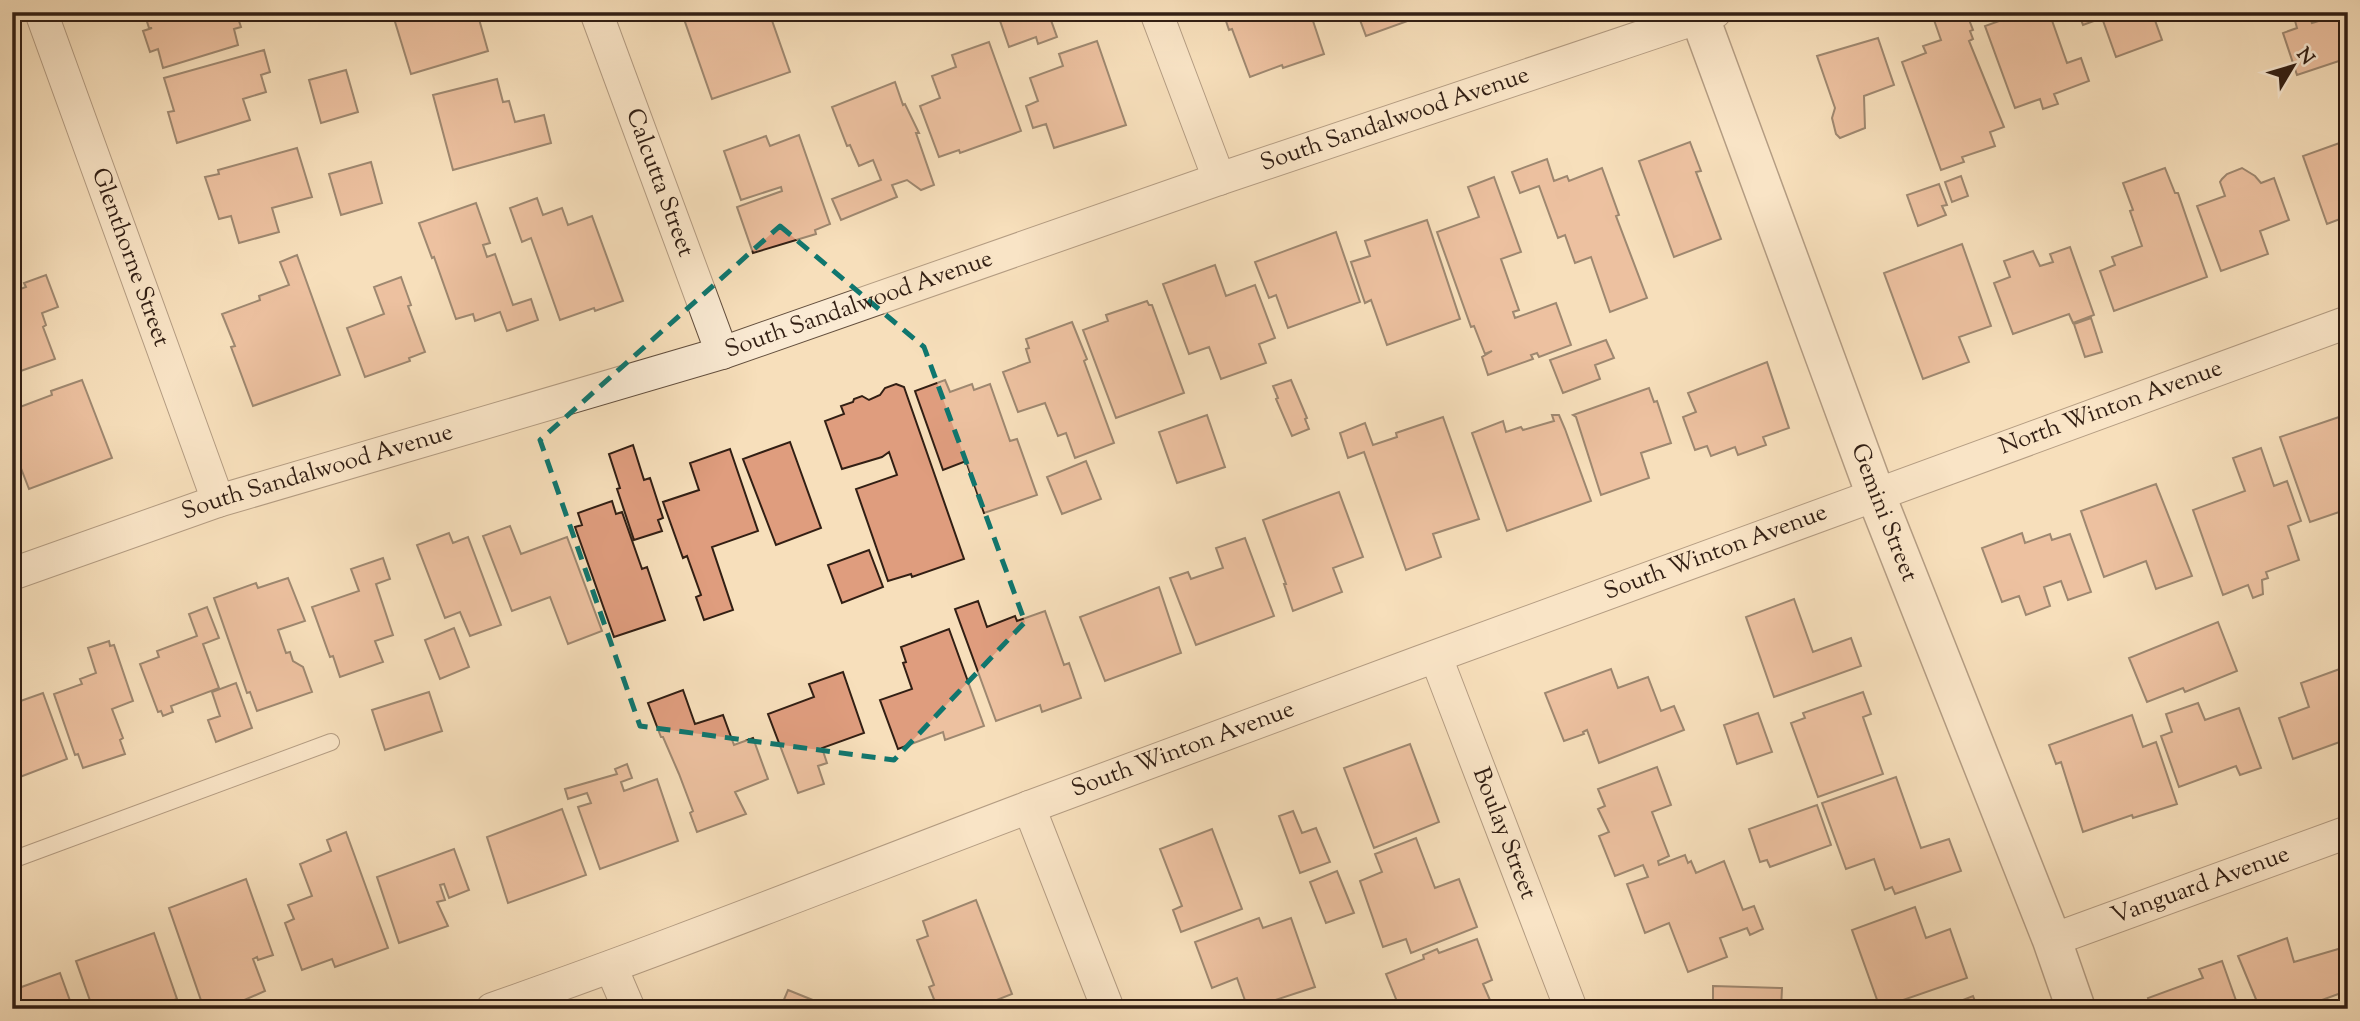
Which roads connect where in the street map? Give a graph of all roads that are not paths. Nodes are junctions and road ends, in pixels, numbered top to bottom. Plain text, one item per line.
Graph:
1 (41, 12) edge
2 (596, 12) edge
3 (1156, 12) edge
4 (1704, 14) edge
5 (1219, 178) junction
6 (2348, 321) edge
7 (722, 353) junction
8 (1875, 494) junction
9 (218, 501) junction
10 (12, 575) edge
11 (1436, 657) junction
12 (331, 742) dead end
13 (1029, 807) junction
14 (2348, 832) edge
15 (12, 860) edge
16 (2052, 940) junction
17 (611, 967) junction
18 (492, 1009) edge
19 (629, 1009) edge
20 (1108, 1009) edge
21 (1571, 1009) edge
22 (2076, 1009) edge

1 - 9 street, Glenthorne Street
2 - 7 street, Calcutta Street
3 - 5 street
4 - 5 street, South Sandalwood Avenue
4 - 8 street, Gemini Street
5 - 7 street, South Sandalwood Avenue
6 - 8 street, North Winton Avenue
7 - 9 street, South Sandalwood Avenue
8 - 11 street, South Winton Avenue
8 - 16 street, Gemini Street
9 - 10 street, South Sandalwood Avenue
11 - 13 street, South Winton Avenue
11 - 21 street, Boulay Street
12 - 15 lane
13 - 17 street, South Winton Avenue
13 - 20 street
14 - 16 street, Vanguard Avenue
16 - 22 street, Gemini Street
17 - 18 street, South Winton Avenue
17 - 19 street

